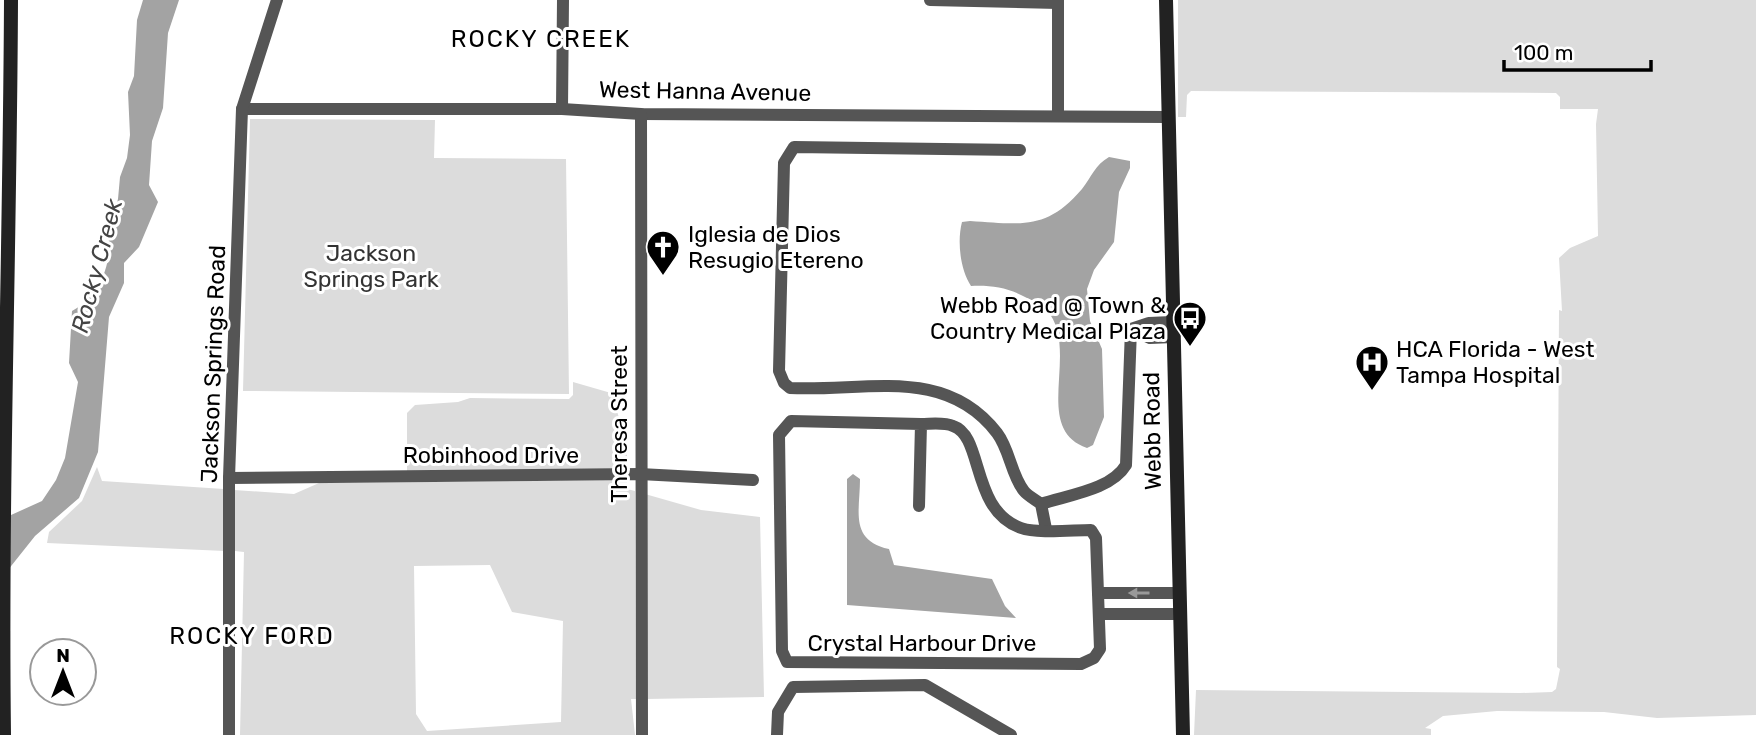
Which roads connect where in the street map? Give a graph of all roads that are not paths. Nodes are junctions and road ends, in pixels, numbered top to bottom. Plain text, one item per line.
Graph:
1 (11, 0) edge
2 (277, 0) edge
3 (563, 0) edge
4 (930, 0) edge
5 (1166, 0) edge
6 (1058, 1) edge
7 (242, 109) junction
8 (562, 109) junction
9 (641, 114) junction
10 (1058, 115) junction
11 (1167, 117) junction
12 (1020, 150) dead end
13 (4, 306) edge
14 (1172, 322) junction
15 (1131, 329) junction
16 (1172, 337) junction
17 (921, 424) junction
18 (640, 474) junction
19 (229, 478) junction
20 (753, 480) dead end
21 (1041, 504) junction
22 (919, 506) dead end
23 (1046, 529) junction
24 (1098, 593) junction
25 (1179, 593) junction
26 (1099, 614) junction
27 (1180, 614) junction
28 (4, 735) edge
29 (229, 735) edge
30 (642, 735) edge
31 (778, 735) edge
32 (1011, 735) edge
33 (1183, 735) edge

1 - 13 street
2 - 7 street, Jackson Springs Road
3 - 8 street
4 - 6 street
5 - 11 street, Webb Road
6 - 10 street
7 - 8 street, West Hanna Avenue
7 - 19 street, Jackson Springs Road
8 - 9 street, West Hanna Avenue
9 - 10 street, West Hanna Avenue
9 - 18 street, Theresa Street
10 - 11 street, West Hanna Avenue
11 - 14 street, Webb Road
12 - 21 street
13 - 28 street
14 - 15 street
14 - 16 street, Webb Road
15 - 16 street
15 - 21 street
16 - 25 street, Webb Road
17 - 22 street
17 - 23 street, Crystal Harbour Drive
17 - 26 street, Crystal Harbour Drive
18 - 19 street, Robinhood Drive
18 - 20 street, Robinhood Drive
18 - 30 street, Theresa Street
19 - 29 street, Jackson Springs Road
21 - 23 street
23 - 24 street, Crystal Harbour Drive
25 -> 24 street
24 - 26 street, Crystal Harbour Drive
25 - 27 street, Webb Road
26 - 27 street
27 - 33 street, Webb Road
31 - 32 street

